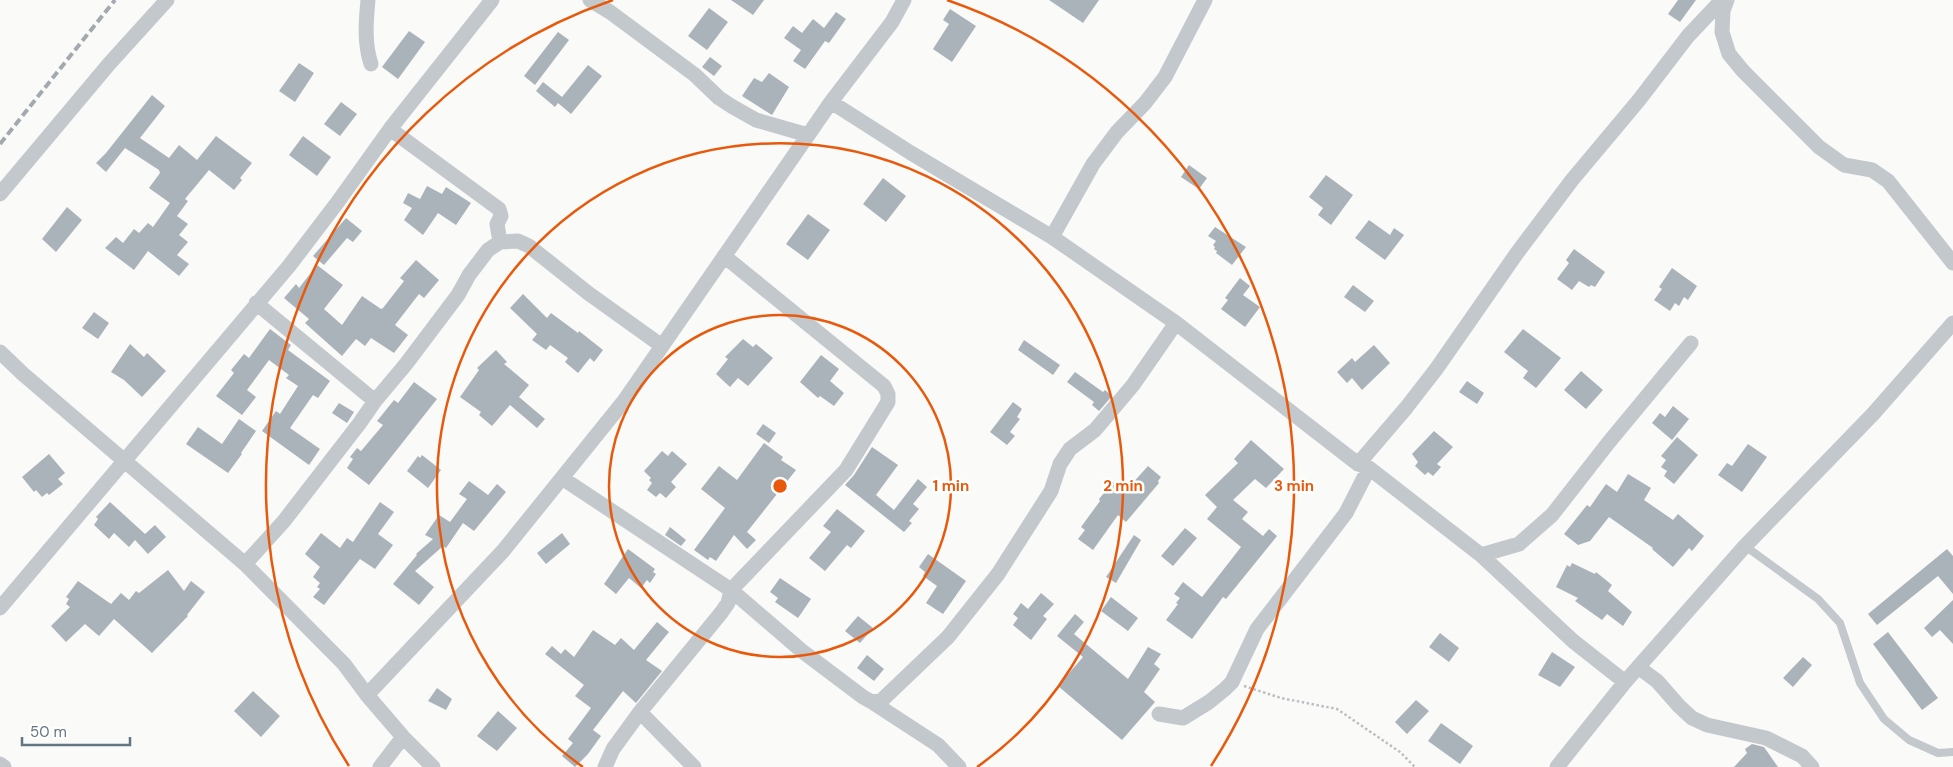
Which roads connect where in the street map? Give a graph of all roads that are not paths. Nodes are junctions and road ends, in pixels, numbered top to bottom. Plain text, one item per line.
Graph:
1 (167, 0) edge
2 (368, 0) edge
3 (492, 0) edge
4 (590, 0) edge
5 (904, 0) edge
6 (1205, 0) edge
7 (1722, 0) edge
8 (1727, 0) edge
9 (371, 64) dead end
10 (831, 102) junction
11 (390, 129) junction
12 (808, 135) junction
13 (0, 194) edge
14 (1052, 237) junction
15 (500, 242) junction
16 (724, 256) junction
17 (1953, 263) edge
18 (256, 304) junction
19 (1176, 322) junction
20 (1953, 323) edge
21 (1691, 343) dead end
22 (662, 346) junction
23 (0, 352) edge
24 (375, 400) junction
25 (126, 460) junction
26 (1364, 466) junction
27 (562, 478) junction
28 (1745, 546) junction
29 (1481, 555) junction
30 (245, 564) junction
31 (731, 590) junction
32 (0, 608) edge
33 (1638, 667) junction
34 (1625, 682) junction
35 (368, 695) junction
36 (872, 702) junction
37 (640, 712) junction
38 (1159, 714) dead end
39 (403, 737) junction
40 (1953, 752) edge
41 (0, 764) edge
42 (4, 767) edge
43 (380, 767) edge
44 (434, 767) edge
45 (605, 767) edge
46 (694, 767) edge
47 (959, 767) edge
48 (1557, 767) edge
49 (1812, 767) edge

1 - 13 street
2 - 9 street
3 - 11 street
4 - 12 street
5 - 10 street
6 - 14 street
7 - 26 street
8 - 17 street
10 - 12 street
10 - 14 street
11 - 15 street
11 - 18 street
12 - 16 street
14 - 19 street
15 - 22 street
15 - 24 street
16 - 22 street
16 - 31 street
18 - 24 street
18 - 25 street
19 - 26 street
19 - 36 street
20 - 28 street
21 - 29 street
22 - 27 street
23 - 25 street
24 - 30 street
25 - 30 street
25 - 32 street
26 - 29 street
26 - 38 street
27 - 31 street
27 - 35 street
28 - 33 street
28 - 40 lane
29 - 34 street
30 - 35 street
31 - 36 street
31 - 37 street
33 - 34 street
33 - 49 street
34 - 48 street
35 - 39 street
36 - 47 street
37 - 45 street
37 - 46 street
39 - 43 street
39 - 44 street
41 - 42 street

